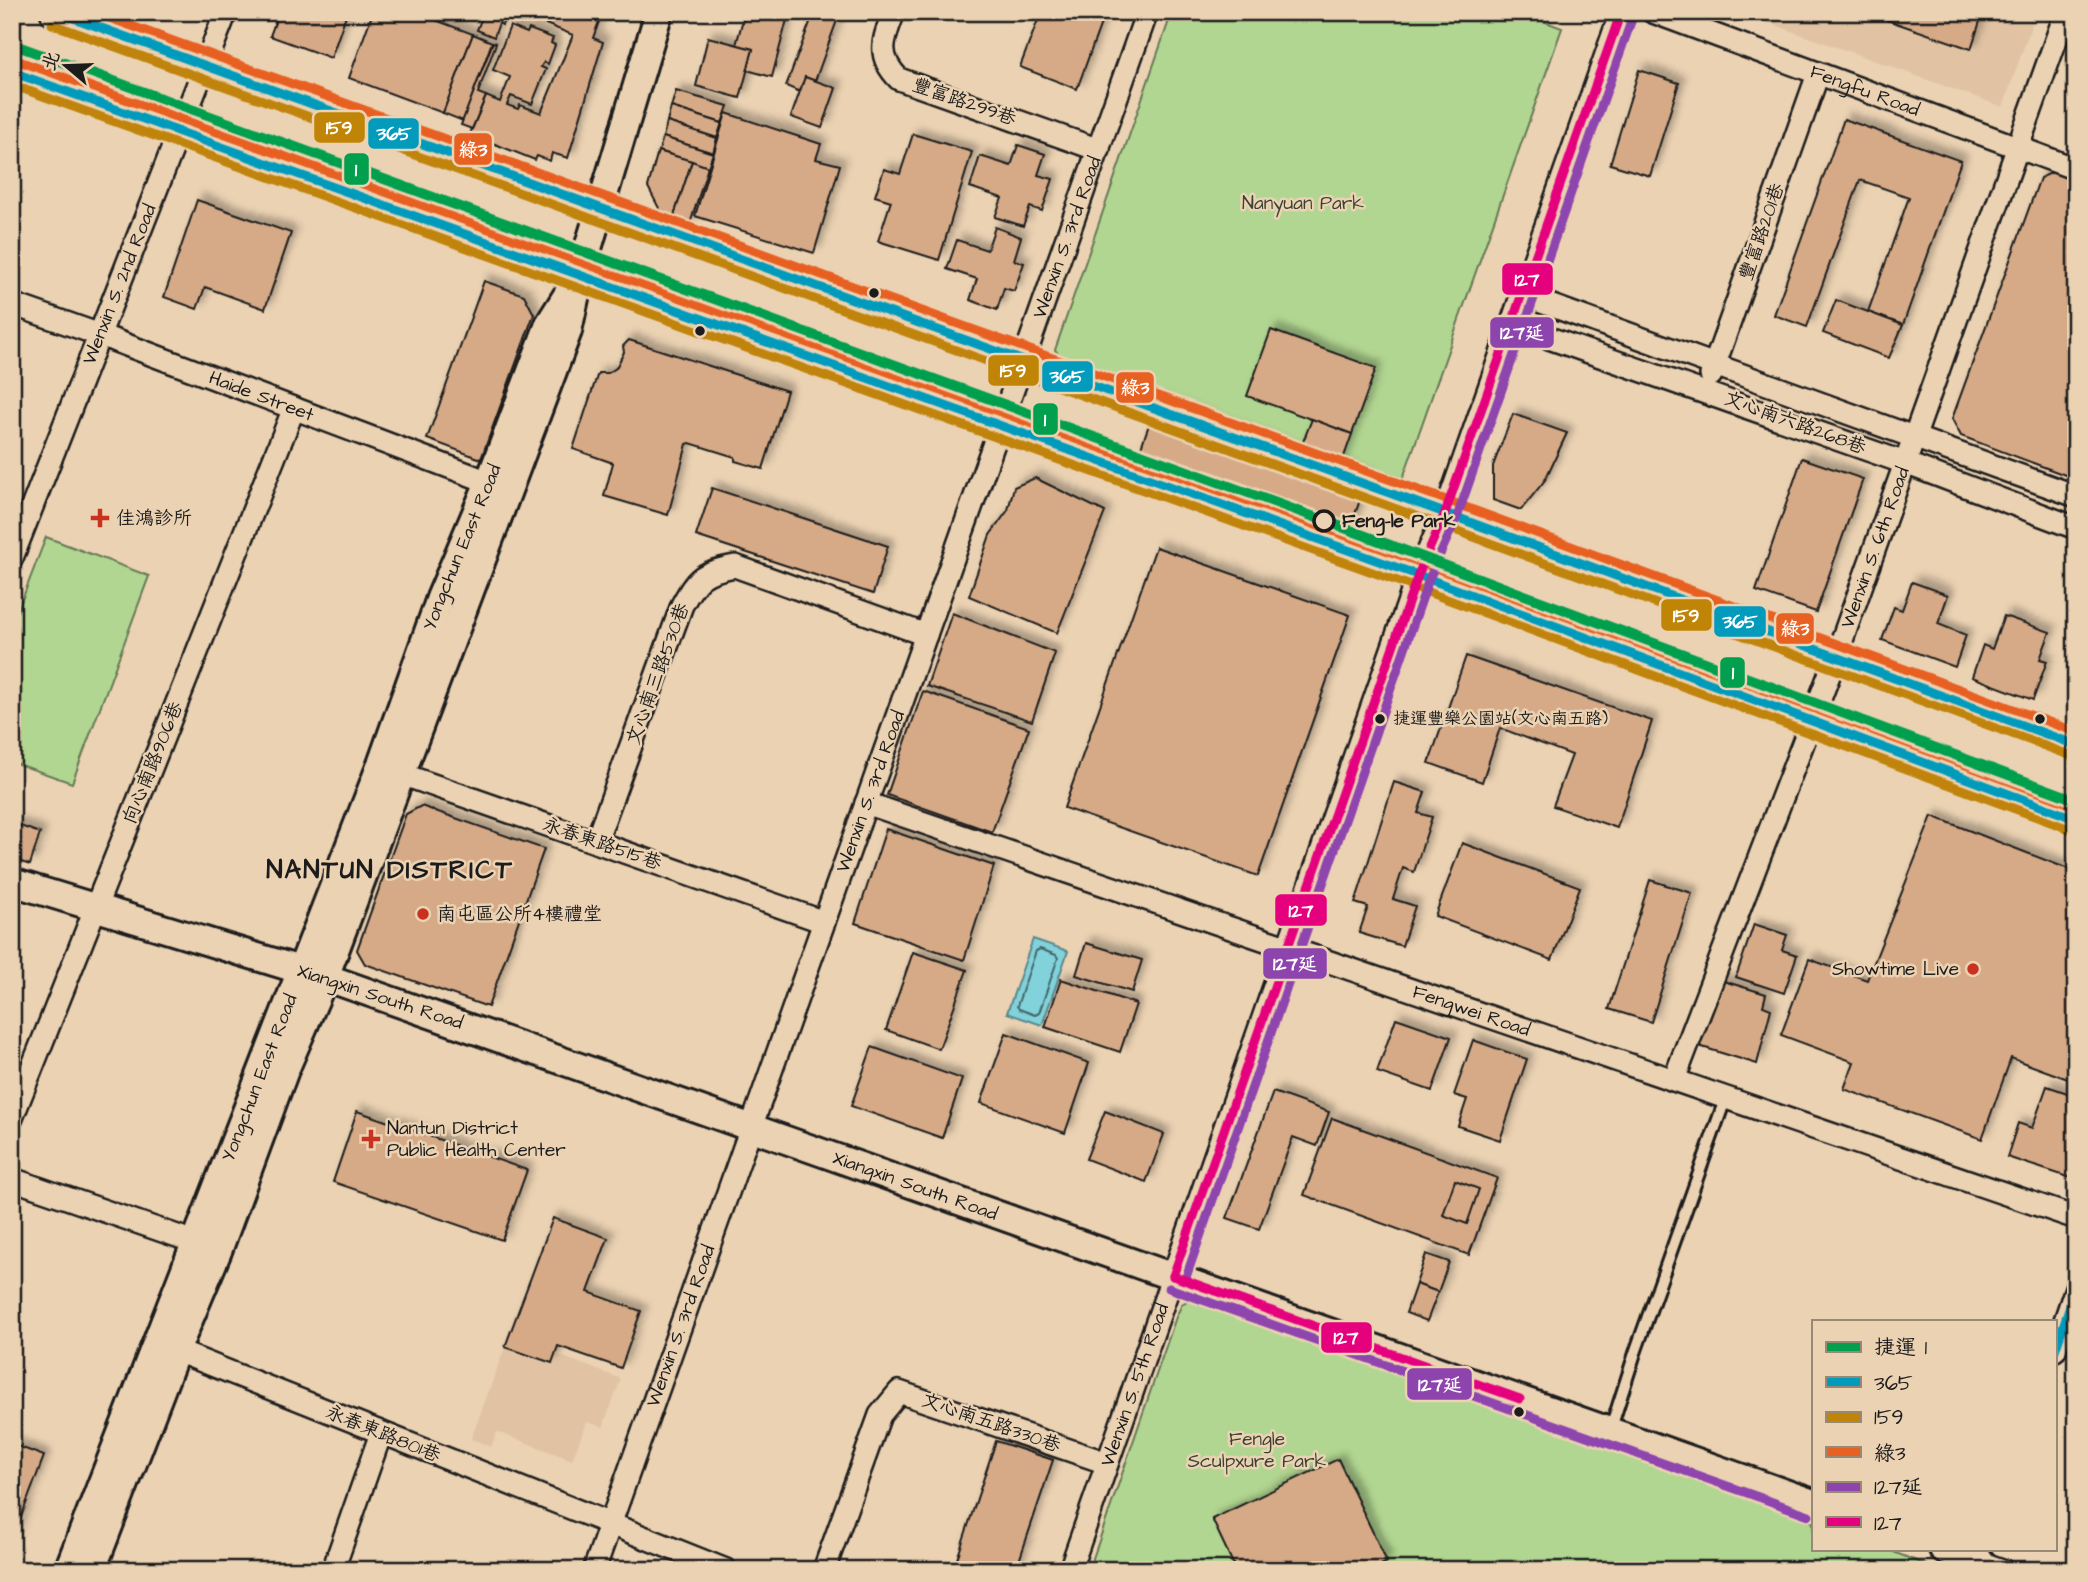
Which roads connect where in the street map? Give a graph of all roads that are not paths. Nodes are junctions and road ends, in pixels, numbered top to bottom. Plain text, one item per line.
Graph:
1 (56, 12) edge
2 (226, 12) edge
3 (659, 12) edge
4 (894, 12) edge
5 (1147, 12) edge
6 (1621, 12) edge
7 (1653, 12) edge
8 (2066, 12) edge
9 (206, 66) junction
10 (12, 72) edge
11 (1818, 74) junction
12 (180, 132) junction
13 (2017, 147) junction
14 (1099, 150) junction
15 (2076, 169) edge
16 (600, 209) junction
17 (580, 275) junction
18 (1522, 295) junction
19 (12, 304) edge
20 (1512, 325) junction
21 (100, 335) junction
22 (1024, 361) junction
23 (1715, 364) junction
24 (1706, 391) junction
25 (293, 408) junction
26 (1001, 426) junction
27 (1915, 436) junction
28 (1905, 463) junction
29 (499, 485) junction
30 (2076, 496) edge
31 (1445, 513) junction
32 (2076, 528) edge
33 (12, 558) edge
34 (1418, 575) junction
35 (926, 635) junction
36 (1836, 657) junction
37 (1812, 721) junction
38 (2076, 745) edge
39 (391, 770) junction
40 (866, 803) junction
41 (2076, 819) edge
42 (596, 842) junction
43 (12, 882) edge
44 (95, 908) junction
45 (824, 922) junction
46 (1288, 948) junction
47 (312, 974) junction
48 (1674, 1080) junction
49 (1726, 1097) junction
50 (12, 1118) edge
51 (751, 1127) junction
52 (12, 1179) edge
53 (2076, 1218) edge
54 (207, 1246) junction
55 (1173, 1276) junction
56 (2076, 1288) edge
57 (166, 1347) junction
58 (2056, 1347) edge
59 (1610, 1431) junction
60 (381, 1433) junction
61 (1107, 1463) junction
62 (1812, 1503) edge
63 (610, 1524) junction
64 (1946, 1550) edge
65 (1988, 1563) edge
66 (68, 1570) edge
67 (92, 1570) edge
68 (333, 1570) edge
69 (594, 1570) edge
70 (726, 1570) edge
71 (824, 1570) edge
72 (1070, 1570) edge

1 - 9 main road
2 - 9 street, Wenxin S. 2nd Road
3 - 16 street, Yongchun East Road
4 - 14 street, 豐富路299巷
5 - 14 street, Wenxin S. 3rd Road
6 - 18 street, Wenxin S. 5th Road
7 - 11 street, Fengfu Road
8 - 13 street, Wenxin S. 6th Road
9 - 12 street, Wenxin S. 2nd Road
9 - 16 main road
10 - 12 main road
11 - 13 street, Fengfu Road
11 - 23 street, 豐富路201巷
12 - 17 main road
12 - 21 street, Wenxin S. 2nd Road
13 - 15 street, Fengfu Road
13 - 27 street, Wenxin S. 6th Road
14 - 22 street, Wenxin S. 3rd Road
16 - 17 street, Yongchun East Road
16 - 22 main road
17 - 26 main road
17 - 29 street, Yongchun East Road
18 - 20 street, Wenxin S. 5th Road
18 - 23 street, 文心南六路268巷
19 - 21 street, Haide Street
20 - 24 street, 文心南六路268巷
20 - 31 street, Wenxin S. 5th Road
21 - 25 street, Haide Street
21 - 33 street, Wenxin S. 2nd Road
22 - 26 street, Wenxin S. 3rd Road
22 - 31 main road
23 - 24 street, 豐富路201巷
23 - 27 street, 文心南六路268巷
24 - 28 street, 文心南六路268巷
25 - 29 street, Haide Street
25 - 44 street, 向心南路906巷
26 - 34 main road
26 - 35 street, Wenxin S. 3rd Road
27 - 28 street, Wenxin S. 6th Road
27 - 30 street, 文心南六路268巷
28 - 32 street, 文心南六路268巷
28 - 36 street, Wenxin S. 6th Road
29 - 39 street, Yongchun East Road
31 - 34 street, Wenxin S. 5th Road
31 - 36 main road
34 - 37 main road
34 - 46 street, Wenxin S. 5th Road
35 - 40 street, Wenxin S. 3rd Road
35 - 42 street, 文心南三路530巷
36 - 37 street, Wenxin S. 6th Road
36 - 38 main road
37 - 41 main road
37 - 48 street, Wenxin S. 6th Road
39 - 42 street, 永春東路515巷
39 - 47 street, Yongchun East Road
40 - 45 street, Wenxin S. 3rd Road
40 - 46 street, Fengwei Road
42 - 45 street, 永春東路515巷
43 - 44 street, Xiangxin South Road
44 - 47 street, Xiangxin South Road
44 - 50 street, 向心南路906巷
45 - 51 street, Wenxin S. 3rd Road
46 - 48 street, Fengwei Road
46 - 55 street, Wenxin S. 5th Road
47 - 51 street, Xiangxin South Road
47 - 54 street, Yongchun East Road
48 - 49 street, Fengwei Road
49 - 53 street, Fengwei Road
49 - 59 lane
51 - 55 street, Xiangxin South Road
51 - 63 street, Wenxin S. 3rd Road
52 - 54 street
54 - 57 street, Yongchun East Road
55 - 59 street, Xiangxin South Road
55 - 61 street, Wenxin S. 5th Road
56 - 58 street
57 - 60 street, 永春東路801巷
57 - 66 street, Yongchun East Road
57 - 67 street, Yongchun East Road
59 - 62 street, Xiangxin South Road
60 - 63 street, 永春東路801巷
60 - 68 street
61 - 71 street, 文心南五路330巷
61 - 72 street, Wenxin S. 5th Road
63 - 69 street, Wenxin S. 3rd Road
63 - 70 street, 永春東路801巷
64 - 65 street

